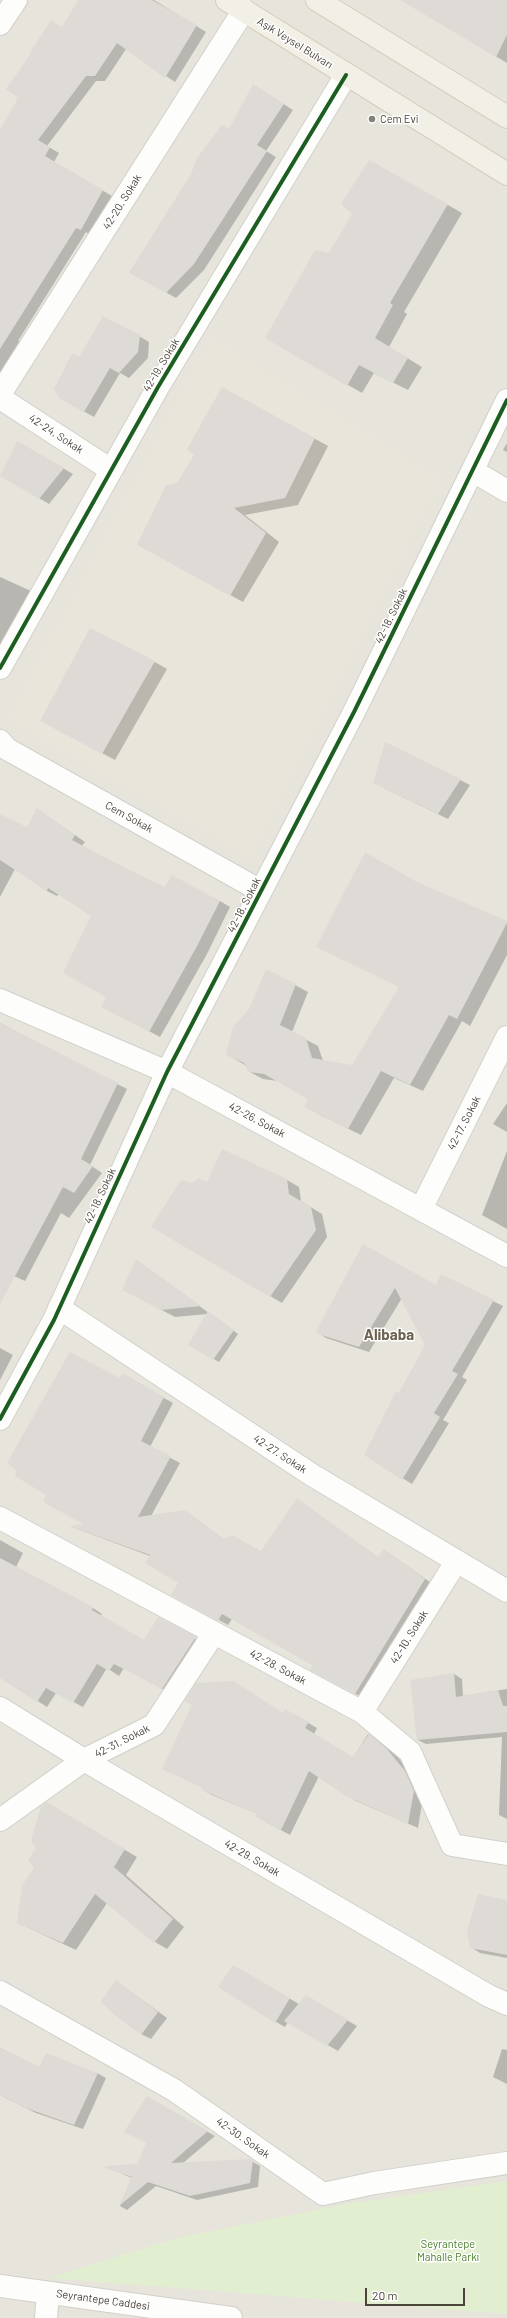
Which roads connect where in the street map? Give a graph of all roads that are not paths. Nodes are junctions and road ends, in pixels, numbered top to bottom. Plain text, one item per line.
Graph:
1 (16, 0) edge
2 (317, 0) edge
3 (235, 5) edge
4 (0, 24) edge
5 (346, 75) junction
6 (507, 117) edge
7 (507, 174) edge
8 (0, 394) edge
9 (0, 398) edge
10 (507, 400) edge
11 (111, 470) junction
12 (474, 471) junction
13 (507, 491) edge
14 (0, 668) edge
15 (0, 741) edge
16 (261, 891) junction
17 (0, 1000) edge
18 (507, 1036) edge
19 (167, 1072) junction
20 (421, 1208) junction
21 (507, 1256) edge
22 (59, 1308) junction
23 (0, 1419) edge
24 (0, 1518) edge
25 (456, 1562) junction
26 (507, 1591) edge
27 (214, 1633) junction
28 (0, 1708) edge
29 (362, 1712) junction
30 (84, 1760) junction
31 (0, 1820) edge
32 (507, 1854) edge
33 (0, 1992) edge
34 (507, 2004) edge
35 (507, 2163) edge
36 (0, 2286) edge
37 (48, 2293) junction
38 (46, 2318) edge
39 (231, 2318) edge

1 - 4 street
2 - 6 main road
3 - 5 main road, Aşık Veysel Bulvarı
3 - 8 street, 42-20. Sokak
5 - 7 main road, Aşık Veysel Bulvarı
5 - 11 street, 42-19. Sokak
9 - 11 street, 42-24. Sokak
10 - 12 street, 42-18. Sokak
11 - 14 street, 42-19. Sokak
12 - 13 street
12 - 16 street, 42-18. Sokak
15 - 16 street, Cem Sokak
16 - 19 street, 42-18. Sokak
17 - 19 street, 42-26. Sokak
18 - 20 street, 42-17. Sokak
19 - 20 street, 42-26. Sokak
19 - 22 street, 42-18. Sokak
20 - 21 street, 42-26. Sokak
22 - 23 street, 42-18. Sokak
22 - 25 street, 42-27. Sokak
24 - 27 street, 42-28. Sokak
25 - 26 street, 42-27. Sokak
25 - 29 street, 42-10. Sokak
27 - 29 street, 42-28. Sokak
27 - 30 street, 42-31. Sokak
28 - 30 street, 42-29. Sokak
29 - 32 street, 42-28. Sokak
30 - 31 street, 42-31. Sokak
30 - 34 street, 42-29. Sokak
33 - 35 street, 42-30. Sokak
36 - 37 street, Seyrantepe Caddesi
37 - 38 street
37 - 39 street, Seyrantepe Caddesi

